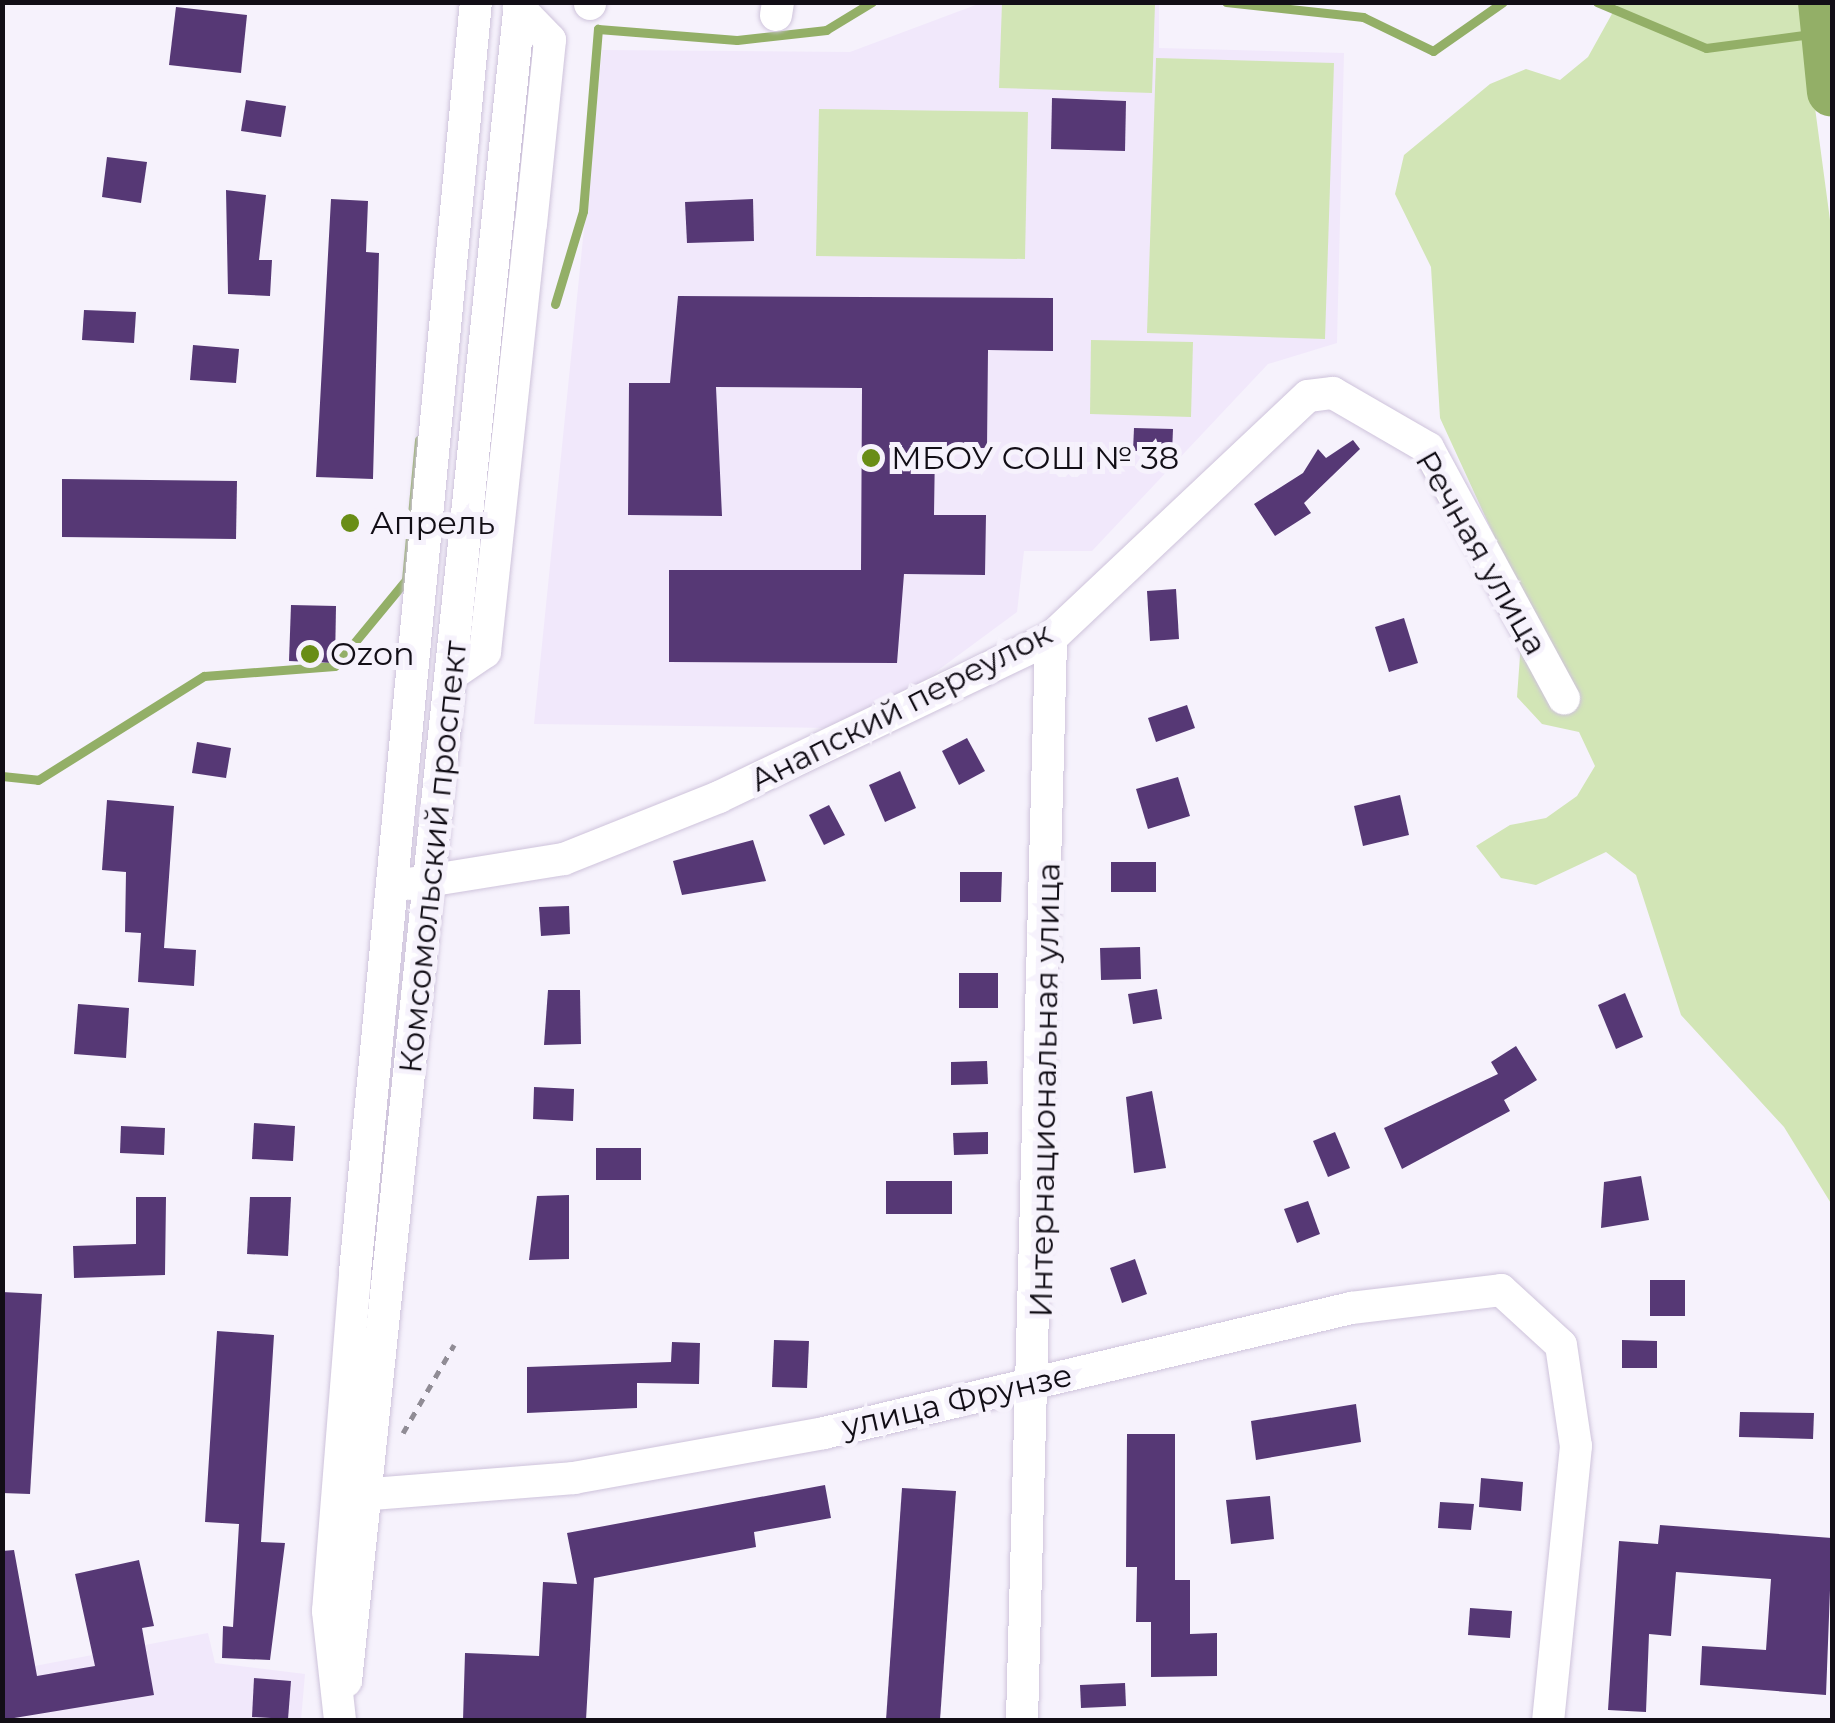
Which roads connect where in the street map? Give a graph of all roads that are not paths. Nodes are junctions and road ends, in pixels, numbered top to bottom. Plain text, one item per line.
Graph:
1 (476, 2) edge
2 (520, 5) edge
3 (1333, 393) joint
4 (1052, 638) junction
5 (1564, 698) dead end
6 (394, 883) junction
7 (430, 885) junction
8 (1038, 1382) junction
9 (372, 1494) junction
10 (340, 1715) edge
11 (1022, 1720) edge
12 (1548, 1720) edge

1 - 6 street, Комсомольский проспект
2 - 7 street, Комсомольский проспект
3 - 4 street, Анапский переулок
3 - 5 street, Речная улица
4 - 7 street, Анапский переулок
4 - 8 street, Интернациональная улица
6 - 7 street, Анапский переулок
6 - 10 street, Комсомольский проспект
7 - 9 street, Комсомольский проспект
8 - 9 street, улица Фрунзе
8 - 11 street, Интернациональная улица
8 - 12 street, улица Фрунзе
9 - 10 street, Комсомольский проспект

